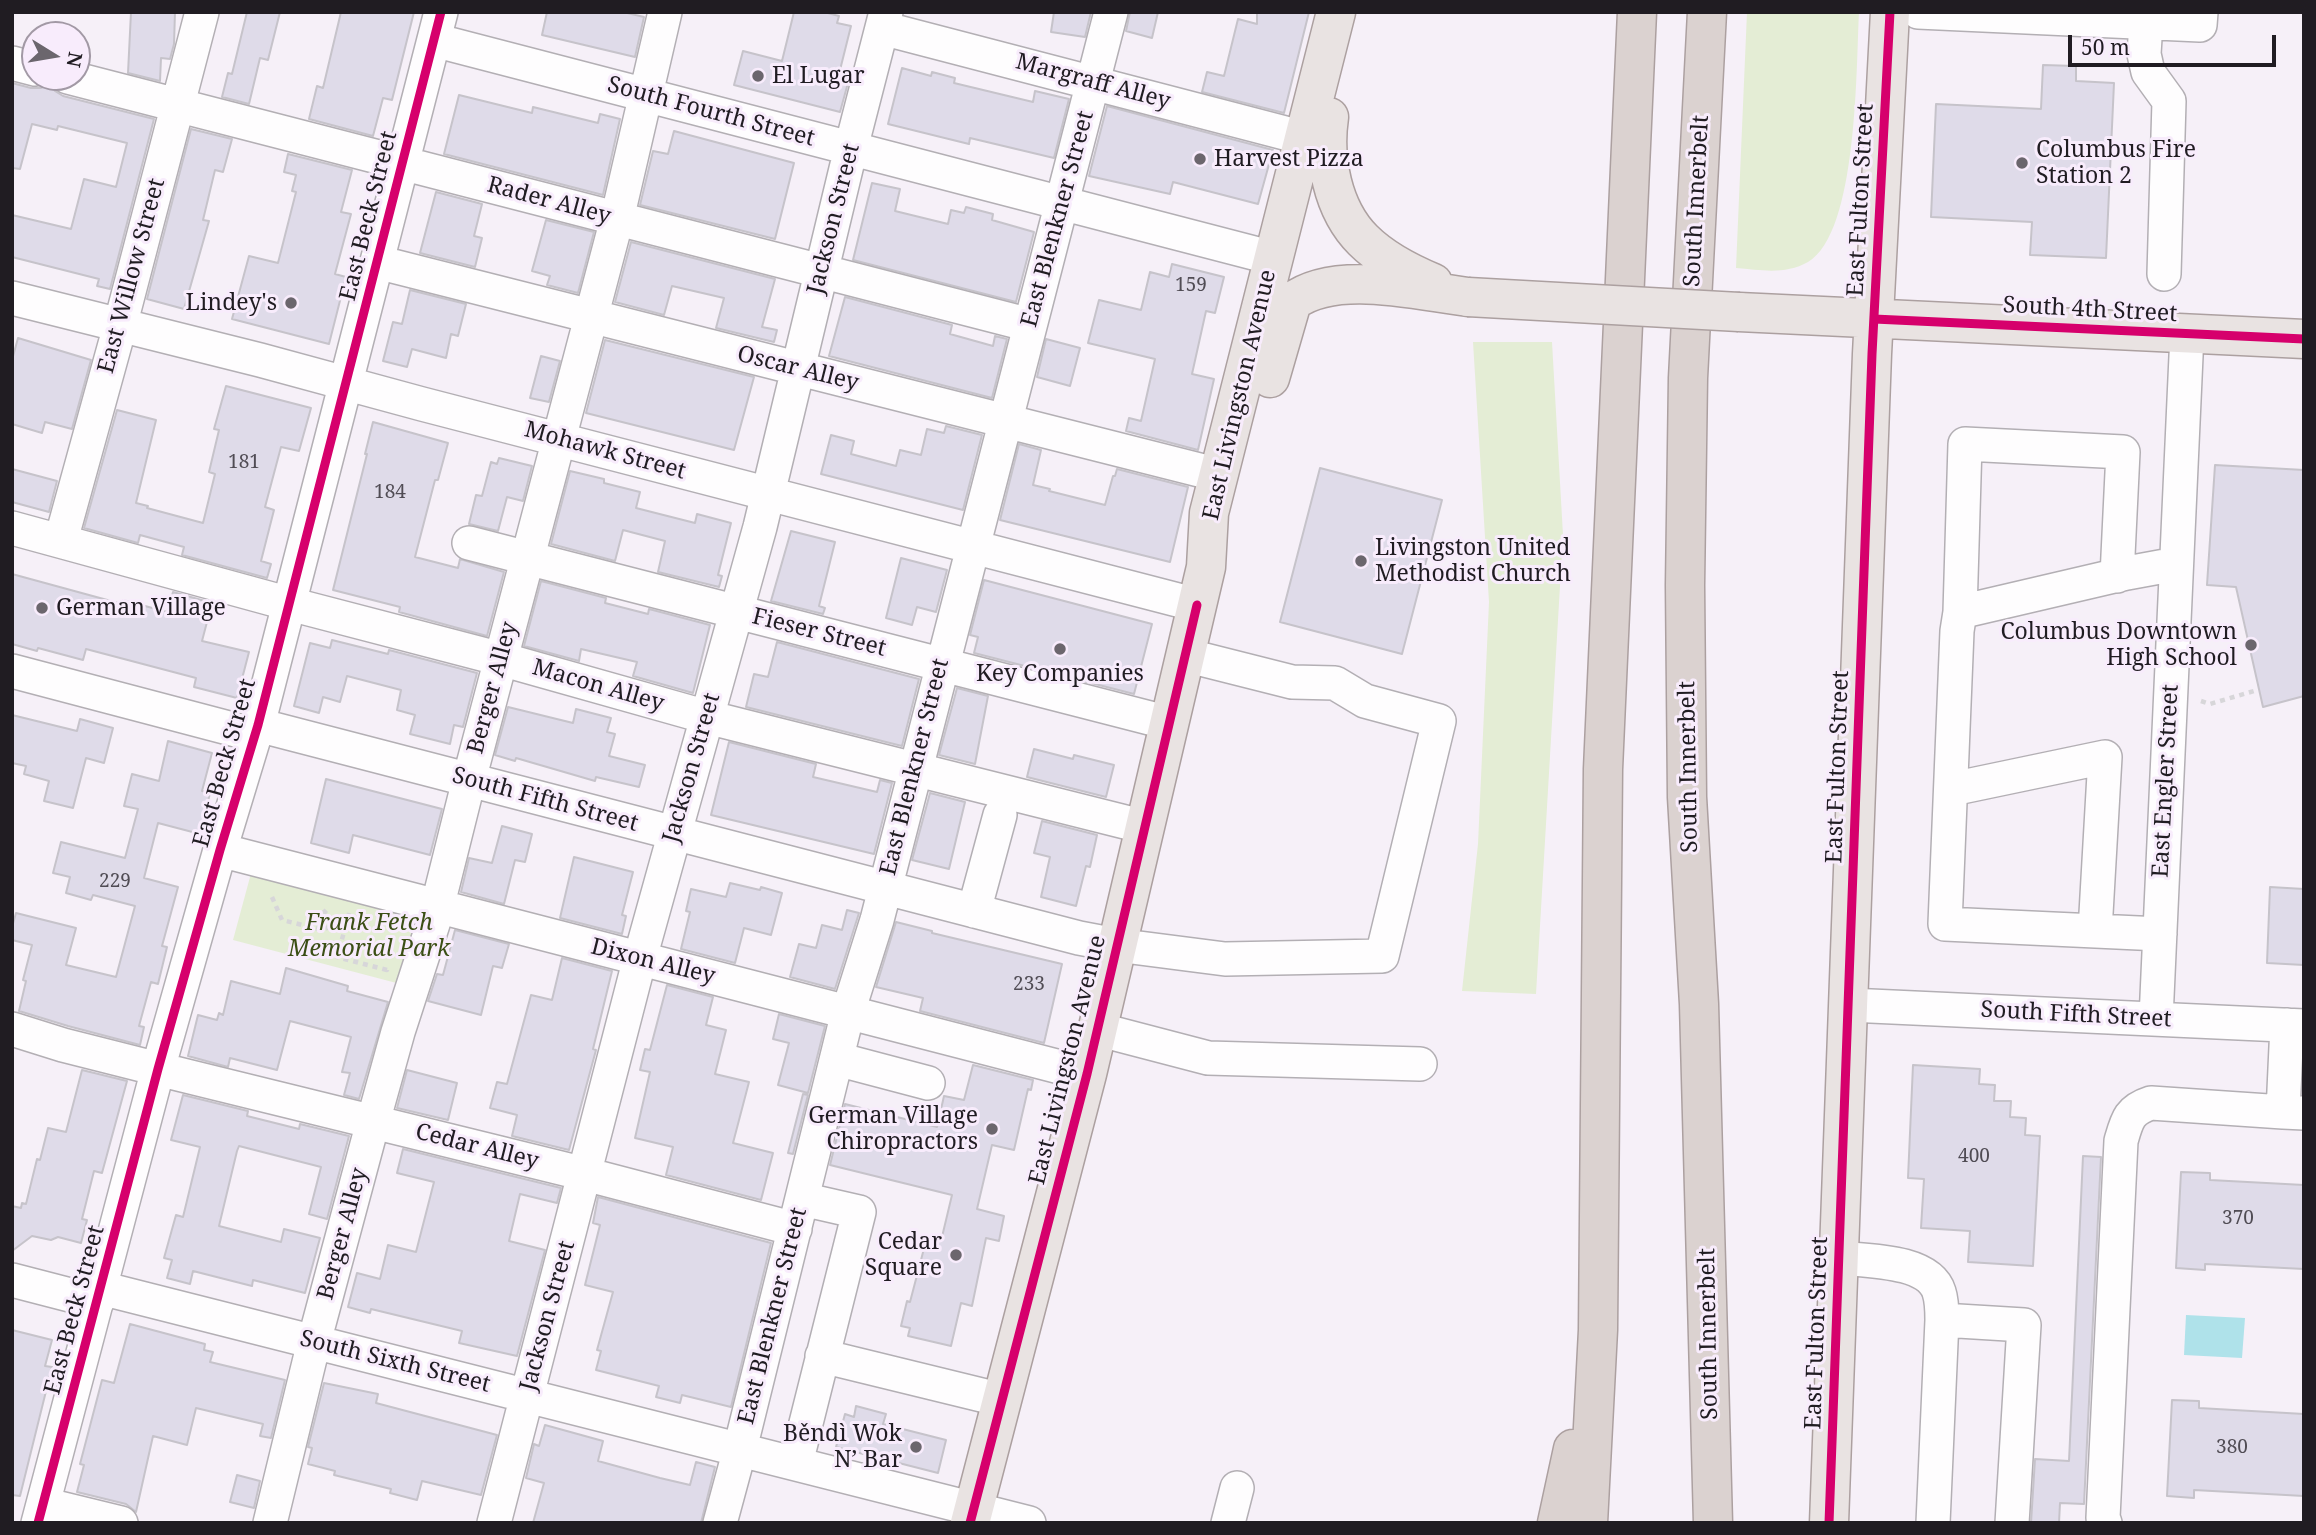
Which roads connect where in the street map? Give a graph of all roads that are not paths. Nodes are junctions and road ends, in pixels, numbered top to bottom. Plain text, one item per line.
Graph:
1 (202, 12) edge
2 (665, 12) edge
3 (1111, 12) edge
4 (1336, 12) edge
5 (1356, 12) edge
6 (1637, 12) edge
7 (1707, 12) edge
8 (1890, 12) edge
9 (1919, 12) edge
10 (1994, 14) edge
11 (2201, 18) edge
12 (884, 20) edge
13 (2146, 22) junction
14 (438, 26) edge
15 (1094, 82) junction
16 (91, 83) edge
17 (645, 95) junction
18 (176, 105) junction
19 (1316, 127) junction
20 (851, 148) junction
21 (403, 163) junction
22 (1062, 203) junction
23 (617, 219) junction
24 (1275, 252) junction
25 (377, 262) junction
26 (821, 271) junction
27 (2164, 274) dead end
28 (1468, 297) junction
29 (12, 298) edge
30 (591, 316) junction
31 (1874, 319) junction
32 (1030, 325) junction
33 (120, 326) junction
34 (2187, 334) junction
35 (2304, 339) edge
36 (798, 368) junction
37 (346, 383) junction
38 (1007, 421) junction
39 (559, 439) junction
40 (1219, 475) junction
41 (768, 494) junction
42 (12, 528) edge
43 (61, 540) junction
44 (469, 543) dead end
45 (974, 547) junction
46 (527, 558) junction
47 (2176, 564) junction
48 (1206, 567) junction
49 (2117, 576) junction
50 (290, 604) junction
51 (1197, 605) junction
52 (735, 612) junction
53 (1960, 612) junction
54 (1185, 655) junction
55 (501, 659) junction
56 (941, 664) junction
57 (12, 671) edge
58 (707, 717) junction
59 (1169, 723) junction
60 (257, 730) junction
61 (915, 769) junction
62 (469, 780) junction
63 (1952, 789) junction
64 (1000, 815) dead end
65 (1145, 827) junction
66 (674, 834) junction
67 (219, 850) junction
68 (884, 888) junction
69 (438, 907) junction
70 (974, 911) junction
71 (2095, 931) junction
72 (2160, 934) junction
73 (1116, 945) junction
74 (640, 958) junction
75 (1849, 1005) junction
76 (848, 1012) junction
77 (2156, 1019) junction
78 (2295, 1025) edge
79 (12, 1029) edge
80 (1097, 1029) junction
81 (837, 1059) junction
82 (1420, 1064) dead end
83 (158, 1069) junction
84 (1087, 1074) junction
85 (928, 1083) dead end
86 (2293, 1112) edge
87 (373, 1122) junction
88 (585, 1174) junction
89 (798, 1214) junction
90 (1839, 1258) junction
91 (12, 1280) edge
92 (99, 1295) junction
93 (1942, 1320) junction
94 (1598, 1330) junction
95 (314, 1342) junction
96 (822, 1356) junction
97 (527, 1394) junction
98 (1002, 1400) junction
99 (740, 1449) junction
100 (796, 1463) junction
101 (1237, 1488) dead end
102 (40, 1513) edge
103 (972, 1516) edge
104 (121, 1523) edge
105 (270, 1523) edge
106 (494, 1523) edge
107 (720, 1523) edge
108 (1029, 1523) edge
109 (1228, 1523) edge
110 (1557, 1523) edge
111 (1588, 1523) edge
112 (1713, 1523) edge
113 (1829, 1523) edge
114 (1933, 1523) edge
115 (2012, 1523) edge
116 (2105, 1523) edge

1 - 18 street, East Willow Street
2 - 17 street, Berger Alley
3 - 15 street, East Blenkner Street
4 - 19 main road, East Livingston Avenue
5 - 19 main road, East Livingston Avenue
6 - 94 highway
7 - 112 highway, South Innerbelt
8 - 31 main road, East Fulton Street
9 - 10 street
10 - 13 street
11 - 13 street
12 - 15 street, Margraff Alley
12 - 20 street, Jackson Street
13 - 27 street
14 - 17 street, South Fourth Street
14 - 21 street, East Beck Street
15 - 19 street, Margraff Alley
15 - 22 street, East Blenkner Street
16 - 18 street, Rader Alley
17 - 20 street, South Fourth Street
17 - 23 street, Berger Alley
18 - 21 street, Rader Alley
18 - 33 street, East Willow Street
19 - 24 main road, East Livingston Avenue
19 - 28 main road, South 4th Street
20 - 22 street, South Fourth Street
20 - 26 street, Jackson Street
21 - 23 street, Rader Alley
21 - 25 street, East Beck Street
22 - 24 street, South Fourth Street
22 - 32 street, East Blenkner Street
23 - 26 street, Rader Alley
23 - 30 street, Berger Alley
24 - 40 main road, East Livingston Avenue
25 - 30 street, Oscar Alley
25 - 37 street, East Beck Street
26 - 32 street, Rader Alley
26 - 36 street, Jackson Street
28 - 31 main road, South 4th Street, bridge
28 - 48 main road, South 4th Street
29 - 33 street, Mohawk Street
30 - 36 street, Oscar Alley
30 - 39 street, Berger Alley
31 - 34 main road, South 4th Street
31 - 75 main road, East Fulton Street
32 - 38 street, East Blenkner Street
33 - 37 street, Mohawk Street
33 - 43 street, East Willow Street
34 - 35 main road, South 4th Street
34 - 47 street, East Engler Street
36 - 38 street, Oscar Alley
36 - 41 street, Jackson Street
37 - 39 street, Mohawk Street
37 - 50 street, East Beck Street
38 - 40 street, Oscar Alley
38 - 45 street, East Blenkner Street
39 - 41 street, Mohawk Street
39 - 46 street, Berger Alley
40 - 48 main road, East Livingston Avenue
41 - 45 street, Mohawk Street
41 - 52 street, Jackson Street
42 - 43 street, Macon Alley
43 - 50 street, Macon Alley
44 - 46 street, Fieser Street
45 - 51 street, Mohawk Street
45 - 56 street, East Blenkner Street
46 - 52 street, Fieser Street
46 - 55 street, Berger Alley
47 - 49 street
47 - 72 street, East Engler Street
48 - 51 main road, East Livingston Avenue
49 - 53 street
49 - 53 street
50 - 55 street, Macon Alley
50 - 60 street, East Beck Street
51 - 54 main road, East Livingston Avenue
52 - 56 street, Fieser Street
52 - 58 street, Jackson Street
53 - 63 street
54 - 59 main road, East Livingston Avenue
54 - 73 street, South Fifth Street
55 - 58 street, Macon Alley
55 - 62 street, Berger Alley
56 - 59 street, Fieser Street
56 - 61 street, East Blenkner Street
57 - 60 street, South Fifth Street
58 - 61 street, Macon Alley
58 - 66 street, Jackson Street
59 - 65 main road, East Livingston Avenue
60 - 62 street, South Fifth Street
60 - 67 street, East Beck Street
61 - 65 street, Macon Alley
61 - 68 street, East Blenkner Street
62 - 66 street, South Fifth Street
62 - 69 street, Berger Alley
63 - 71 street
63 - 71 street
64 - 70 street
65 - 73 main road, East Livingston Avenue
66 - 68 street, South Fifth Street
66 - 74 street, Jackson Street
67 - 69 street, Dixon Alley
67 - 83 street, East Beck Street
68 - 70 street, South Fifth Street
68 - 76 street, East Blenkner Street
69 - 74 street, Dixon Alley
69 - 87 street, Berger Alley
70 - 73 street, South Fifth Street
71 - 72 street
72 - 77 street, East Engler Street
73 - 80 main road, East Livingston Avenue
74 - 76 street, Dixon Alley
74 - 88 street, Jackson Street
75 - 77 street, South Fifth Street
75 - 90 main road, East Fulton Street
76 - 81 street, East Blenkner Street
76 - 84 street, Dixon Alley
77 - 78 street, South Fifth Street
78 - 86 street
79 - 83 street, Cedar Alley
80 - 82 street
80 - 84 main road, East Livingston Avenue
81 - 85 street
81 - 89 street, East Blenkner Street
83 - 87 street, Cedar Alley
83 - 92 street, East Beck Street
84 - 98 main road, East Livingston Avenue
86 - 116 street
87 - 88 street, Cedar Alley
87 - 95 street, Berger Alley
88 - 89 street, Cedar Alley
88 - 97 street, Jackson Street
89 - 96 street, Cedar Alley
89 - 99 street, East Blenkner Street
90 - 93 street
90 - 113 main road, East Fulton Street
91 - 92 street, South Sixth Street
92 - 95 street, South Sixth Street
92 - 102 street, East Beck Street
93 - 114 street
93 - 115 street
94 - 110 highway
94 - 111 highway
95 - 97 street, South Sixth Street
95 - 105 street, Berger Alley
96 - 98 street
96 - 100 street
97 - 99 street, South Sixth Street
97 - 106 street, Jackson Street
98 - 103 main road, East Livingston Avenue
99 - 100 street, South Sixth Street
99 - 107 street, East Blenkner Street
100 - 103 street, South Sixth Street
101 - 109 street
102 - 104 street
103 - 108 street, South Sixth Street

